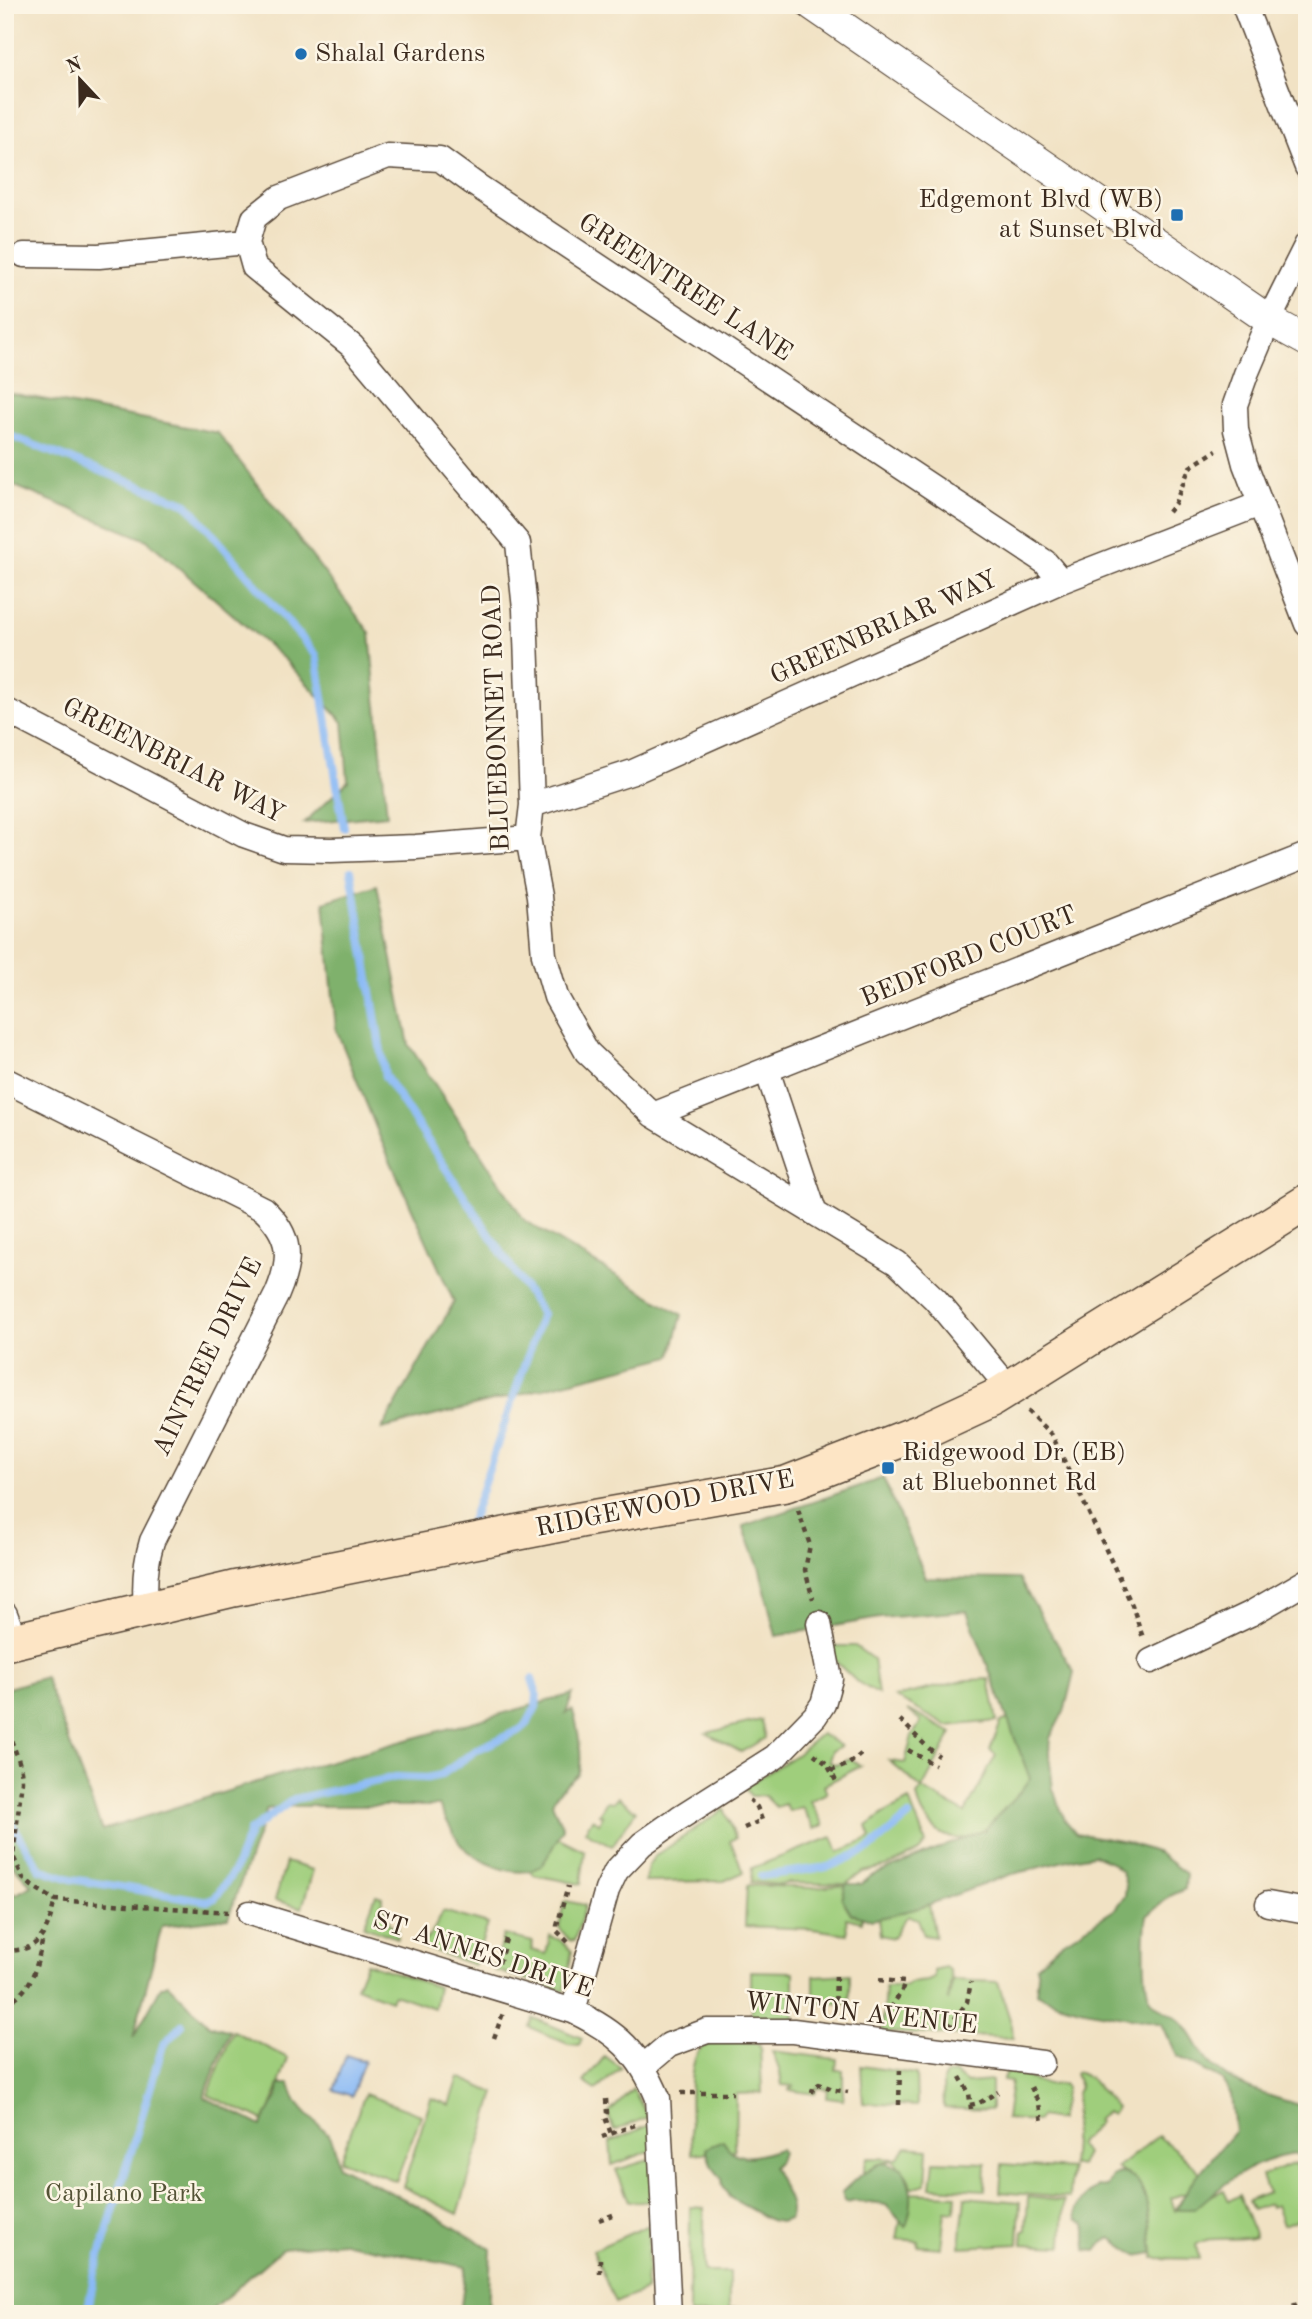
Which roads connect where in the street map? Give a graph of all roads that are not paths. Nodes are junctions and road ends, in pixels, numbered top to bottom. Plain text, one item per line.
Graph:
1 (812, 5) edge
2 (1244, 5) edge
3 (1307, 167) edge
4 (247, 242) junction
5 (1307, 244) edge
6 (24, 255) dead end
7 (1269, 320) junction
8 (1307, 341) edge
9 (1260, 504) junction
10 (1061, 581) junction
11 (1307, 624) edge
12 (5, 710) edge
13 (532, 805) junction
14 (528, 838) junction
15 (1307, 855) edge
16 (767, 1070) junction
17 (5, 1080) edge
18 (653, 1115) junction
19 (1307, 1202) edge
20 (814, 1211) junction
21 (1009, 1388) junction
22 (1307, 1581) edge
23 (146, 1609) junction
24 (819, 1623) road end
25 (9, 1632) edge
26 (1151, 1661) road end
27 (1268, 1905) dead end
28 (1307, 1911) edge
29 (250, 1913) road end
30 (573, 2011) junction
31 (1037, 2062) road end
32 (643, 2067) junction
33 (669, 2314) edge

1 - 7 street
2 - 3 street
4 - 6 street
4 - 10 street, GREENTREE LANE
4 - 13 street, BLUEBONNET ROAD
5 - 7 street
7 - 8 street
7 - 9 street
9 - 10 street, GREENBRIAR WAY
9 - 11 street
10 - 13 street, GREENBRIAR WAY
12 - 14 street, GREENBRIAR WAY
13 - 14 street, BLUEBONNET ROAD
14 - 18 street, BLUEBONNET ROAD
15 - 16 street, BEDFORD COURT
16 - 18 street, BEDFORD COURT
16 - 20 street
17 - 23 street, AINTREE DRIVE
18 - 20 street, BLUEBONNET ROAD
19 - 21 main road, RIDGEWOOD DRIVE
20 - 21 street, BLUEBONNET ROAD
21 - 23 main road, RIDGEWOOD DRIVE
22 - 26 street
23 - 25 main road, RIDGEWOOD DRIVE
24 - 30 street
27 - 28 street
29 - 30 street, ST ANNES DRIVE
30 - 32 street, ST ANNES DRIVE
31 - 32 street, WINTON AVENUE
32 - 33 street, ST ANNES DRIVE

